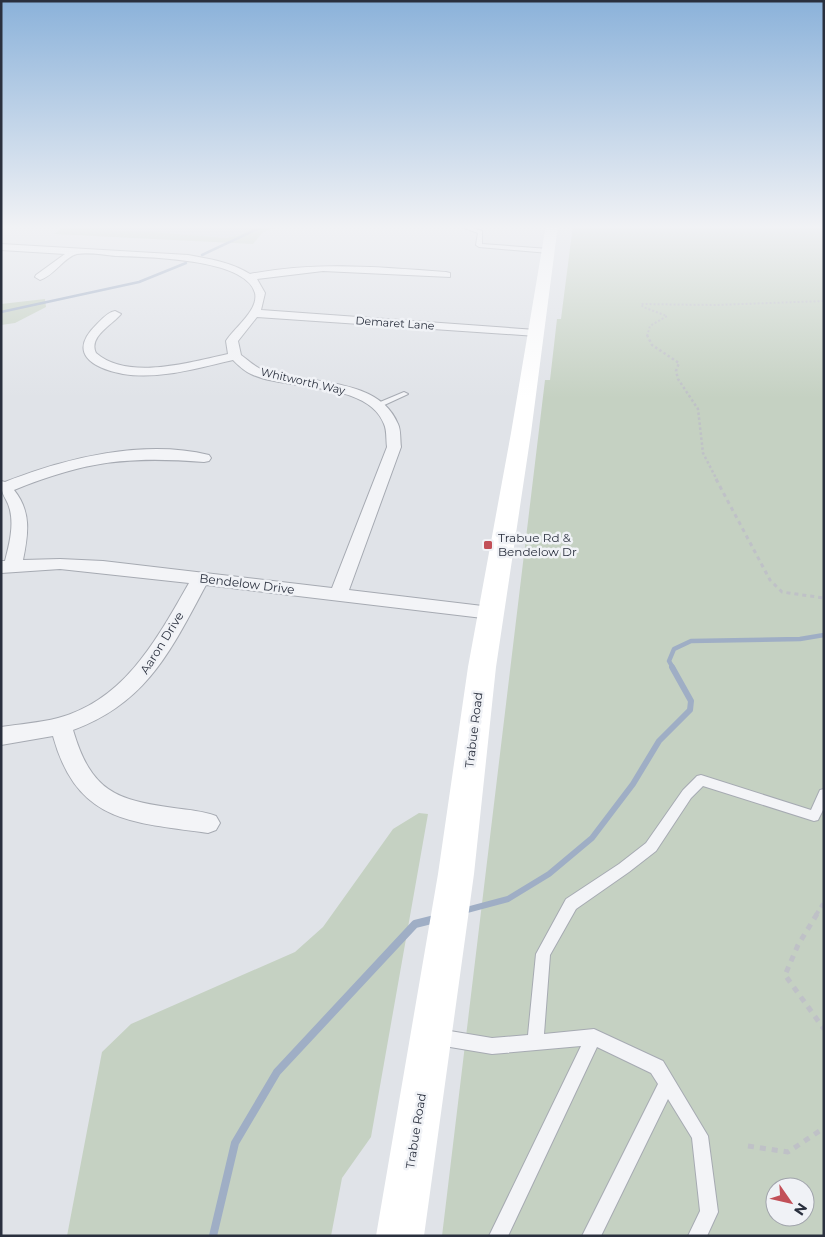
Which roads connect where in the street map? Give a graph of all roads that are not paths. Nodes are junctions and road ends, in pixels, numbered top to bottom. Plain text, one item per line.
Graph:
1 (254, 283) edge
2 (544, 283) edge
3 (254, 313) junction
4 (115, 314) dead end
5 (536, 333) junction
6 (235, 356) junction
7 (404, 394) dead end
8 (377, 405) junction
9 (204, 458) dead end
10 (3, 487) edge
11 (7, 566) edge
12 (201, 578) junction
13 (338, 594) junction
14 (491, 613) junction
15 (61, 726) junction
16 (1, 736) edge
17 (824, 794) edge
18 (208, 823) dead end
19 (430, 1036) junction
20 (594, 1037) junction
21 (535, 1042) junction
22 (667, 1083) junction
23 (400, 1236) edge
24 (498, 1236) edge
25 (590, 1236) edge
26 (697, 1236) edge

1 - 3 street
2 - 5 main road, Trabue Road
3 - 5 street, Demaret Lane
3 - 6 street
4 - 6 street
5 - 14 main road, Trabue Road
6 - 8 street, Whitworth Way
7 - 8 lane
8 - 13 street, Whitworth Way
9 - 10 street
10 - 11 street
11 - 12 street, Bendelow Drive
12 - 13 street, Bendelow Drive
12 - 15 street, Aaron Drive
13 - 14 street, Bendelow Drive
14 - 19 main road, Trabue Road
15 - 16 street, Aaron Drive
15 - 18 street
17 - 21 lane
19 - 21 lane
19 - 23 main road, Trabue Road
20 - 21 lane
20 - 22 lane
20 - 24 lane
22 - 25 lane
22 - 26 lane

